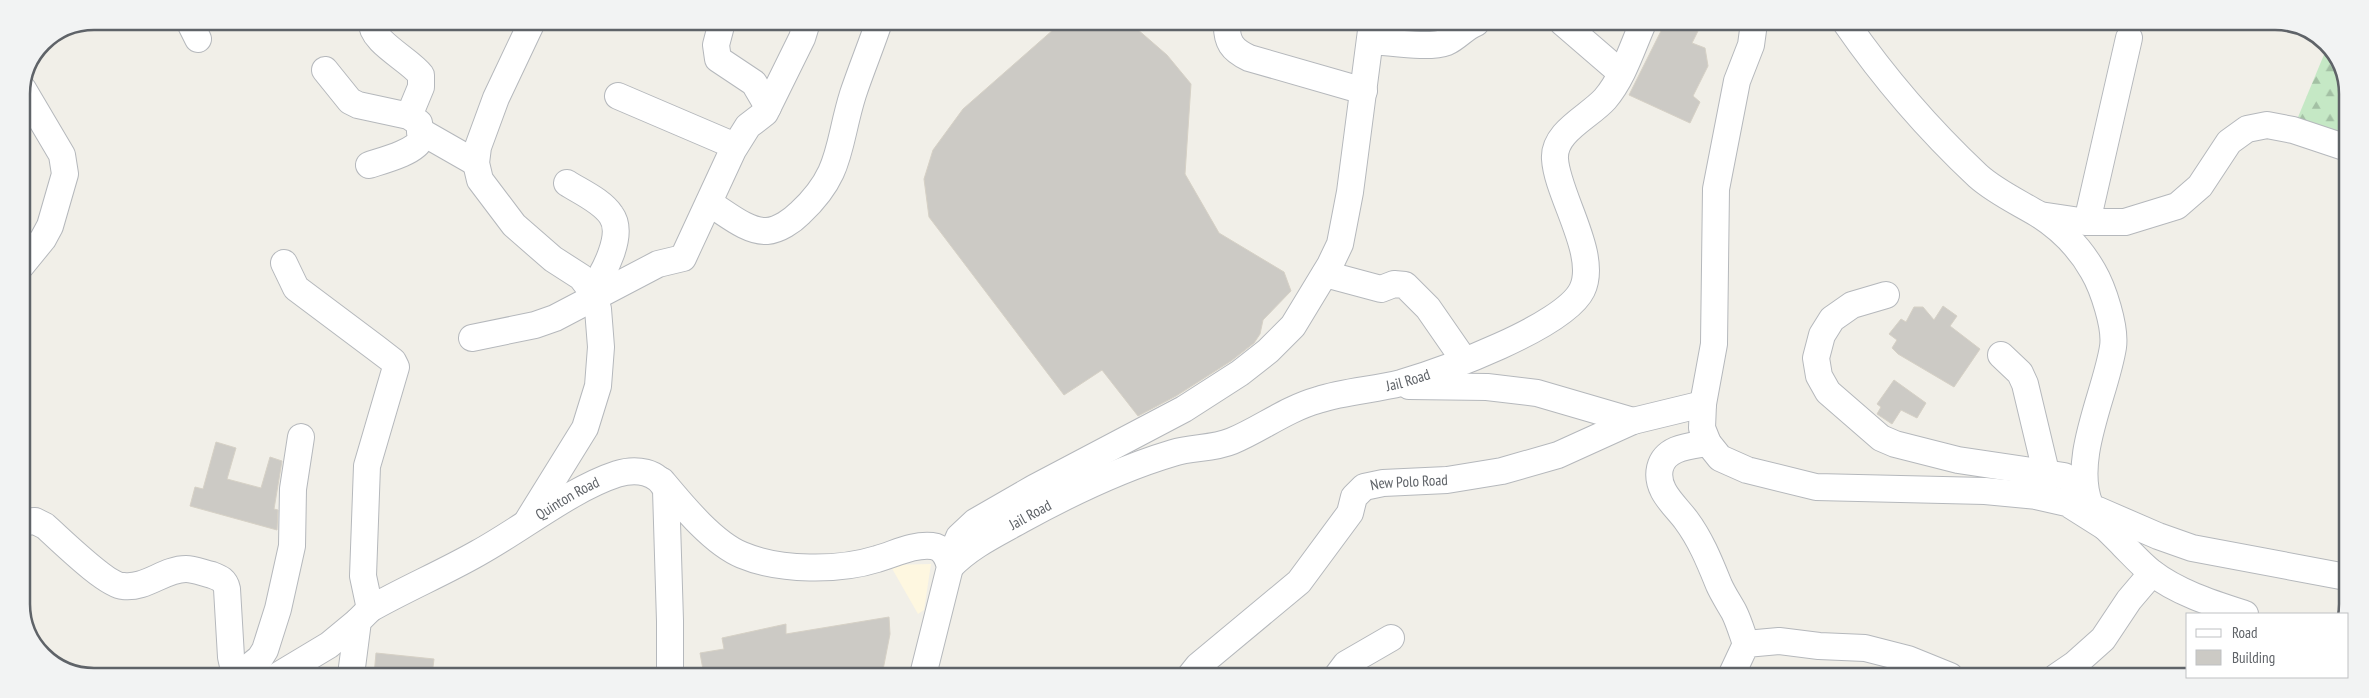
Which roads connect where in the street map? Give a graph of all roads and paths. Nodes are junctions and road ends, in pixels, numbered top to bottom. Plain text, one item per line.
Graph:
1 (374, 30) edge
2 (528, 30) edge
3 (720, 30) edge
4 (804, 30) edge
5 (877, 30) edge
6 (1227, 30) edge
7 (1467, 30) edge
8 (1571, 30) edge
9 (1640, 30) edge
10 (1753, 30) edge
11 (1851, 30) edge
12 (1371, 32) edge
13 (2130, 38) dead end
14 (325, 70) dead end
15 (1621, 73) junction
16 (1364, 91) junction
17 (618, 96) dead end
18 (30, 101) edge
19 (768, 107) junction
20 (414, 123) junction
21 (2339, 145) edge
22 (735, 146) junction
23 (476, 163) junction
24 (370, 165) dead end
25 (567, 183) dead end
26 (709, 203) junction
27 (2039, 215) junction
28 (2087, 222) junction
29 (30, 255) edge
30 (284, 264) dead end
31 (1325, 274) junction
32 (593, 294) junction
33 (1886, 295) dead end
34 (472, 338) dead end
35 (2001, 356) dead end
36 (1464, 360) junction
37 (1391, 385) junction
38 (1703, 404) junction
39 (1633, 421) junction
40 (301, 437) dead end
41 (1708, 443) junction
42 (2046, 472) junction
43 (662, 480) junction
44 (2094, 507) junction
45 (30, 521) edge
46 (525, 525) junction
47 (950, 564) junction
48 (2152, 573) junction
49 (2339, 576) edge
50 (2242, 613) edge
51 (364, 615) junction
52 (1391, 638) dead end
53 (1746, 644) junction
54 (234, 668) edge
55 (247, 668) edge
56 (291, 668) edge
57 (353, 668) edge
58 (670, 668) edge
59 (925, 668) edge
60 (1196, 668) edge
61 (1343, 668) edge
62 (1735, 668) edge
63 (1930, 668) edge
64 (2069, 668) edge

1 - 20 street
2 - 23 street
3 - 19 street
4 - 19 street
5 - 26 street
6 - 16 street
7 - 12 street
8 - 15 street
9 - 15 street, Jail Road
10 - 38 street
11 - 27 street
12 - 16 street
13 - 28 street
14 - 20 street
15 - 36 street, Jail Road
16 - 31 street
17 - 22 street
18 - 29 street
19 - 22 street
20 - 23 street
20 - 24 street
21 - 28 street
22 - 26 street
23 - 32 street
25 - 32 street
26 - 32 street
27 - 28 street
27 - 44 street
30 - 51 street
31 - 36 street
31 - 47 street
32 - 34 street
32 - 46 street
33 - 42 street
35 - 42 street
36 - 37 street, Jail Road
37 - 39 street
37 - 47 street, Jail Road
38 - 39 street, New Polo Road
38 - 41 street
39 - 60 street, New Polo Road
40 - 55 street
41 - 44 street
41 - 53 street
42 - 44 street
43 - 46 street, Quinton Road
43 - 47 street
43 - 58 street
44 - 48 street
44 - 49 street
45 - 54 street
46 - 51 street, Quinton Road
47 - 59 street
48 - 50 street
48 - 64 street
51 - 56 street, Quinton Road
51 - 57 street
52 - 61 street
53 - 62 street
53 - 63 street

